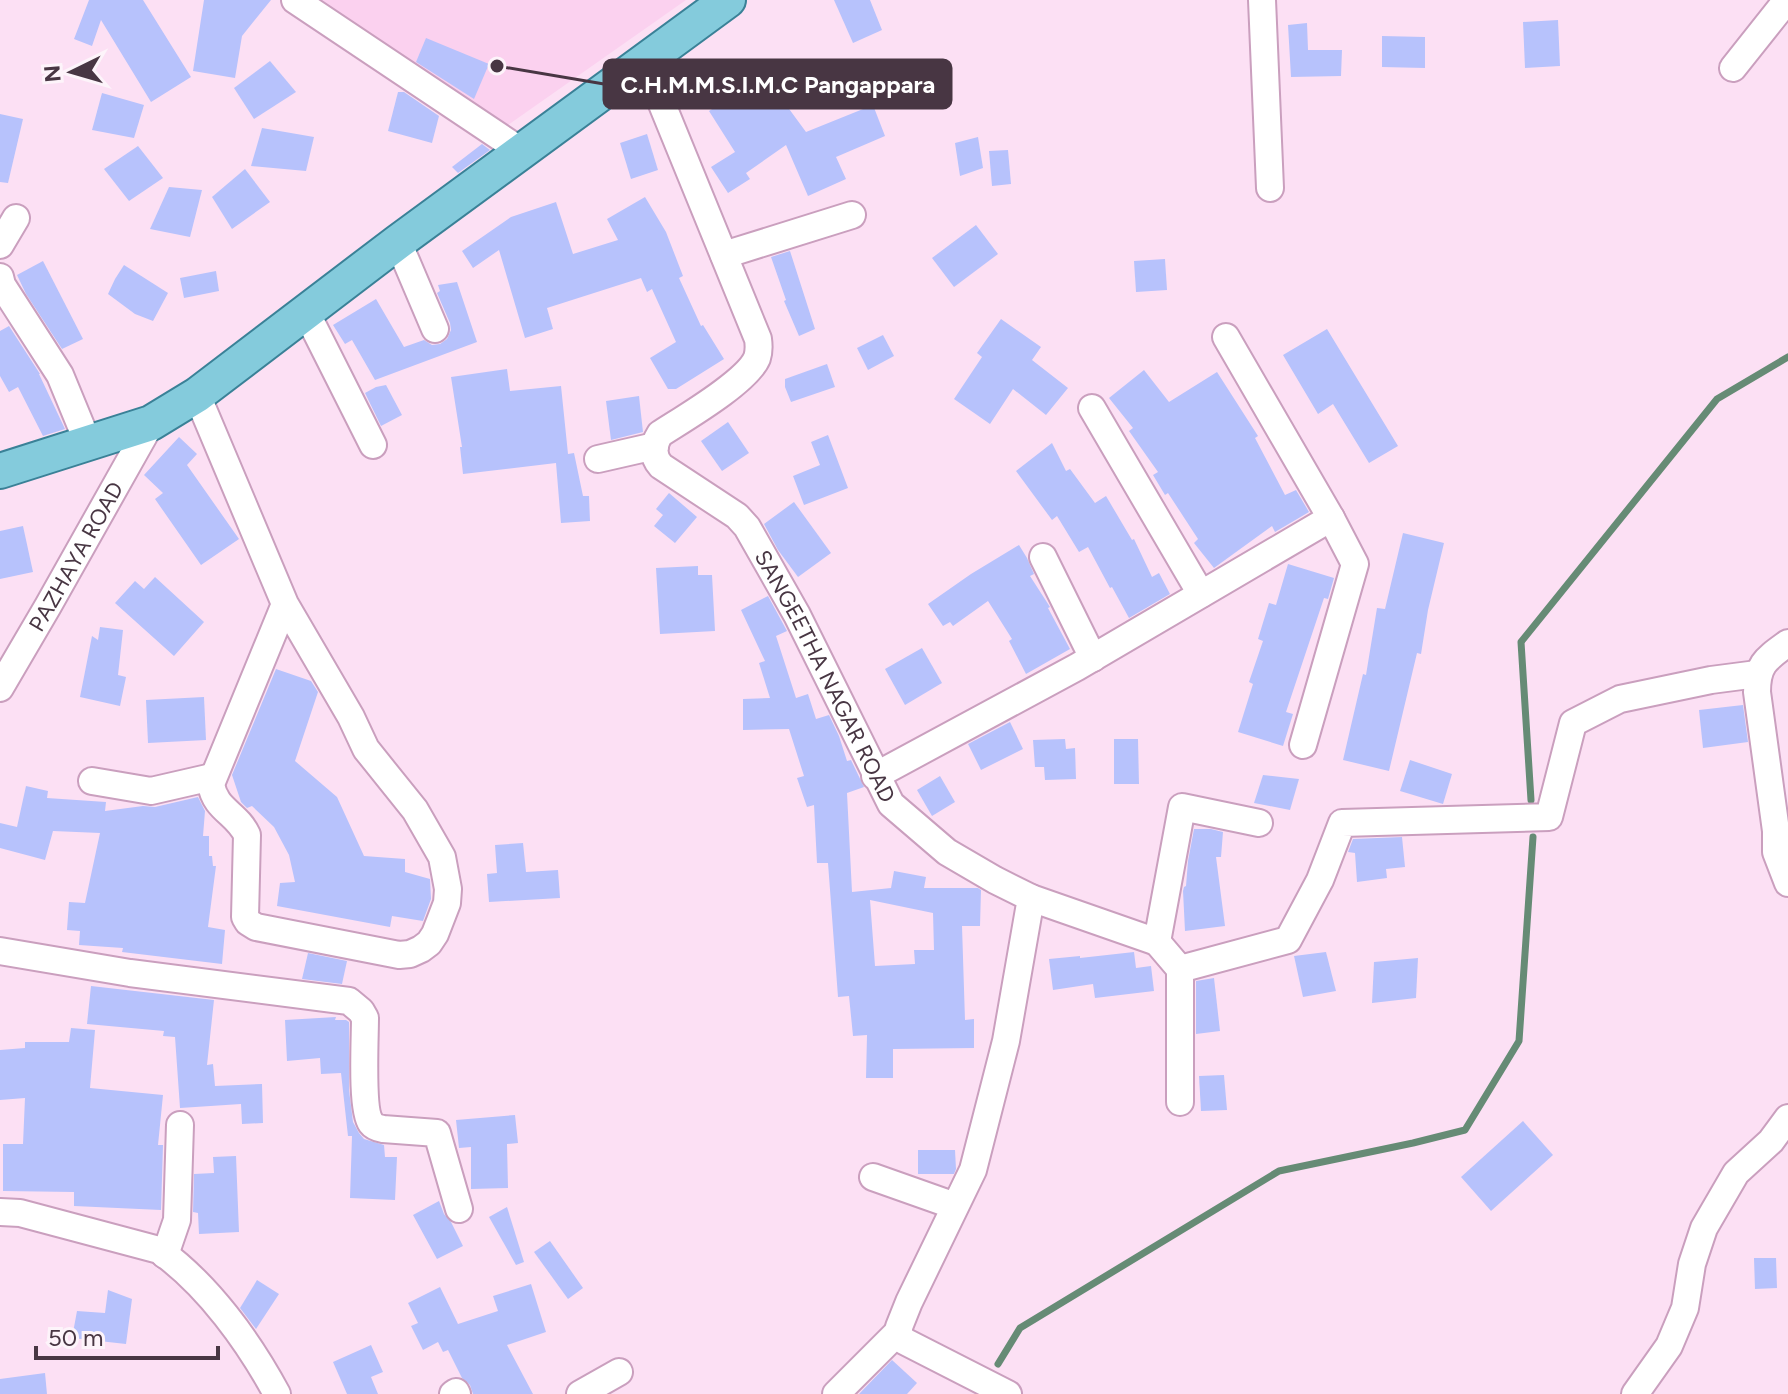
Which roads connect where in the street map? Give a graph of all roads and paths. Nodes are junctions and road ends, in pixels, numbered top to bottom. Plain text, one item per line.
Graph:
1 (295, 0) edge
2 (728, 0) edge
3 (1262, 0) edge
4 (1787, 0) edge
5 (644, 60) junction
6 (1733, 68) dead end
7 (521, 151) junction
8 (1270, 188) dead end
9 (852, 215) dead end
10 (16, 218) dead end
11 (398, 242) junction
12 (0, 245) edge
13 (724, 255) junction
14 (0, 277) edge
15 (306, 312) junction
16 (435, 329) dead end
17 (1226, 337) dead end
18 (197, 395) junction
19 (1092, 408) dead end
20 (151, 423) junction
21 (88, 443) junction
22 (373, 445) dead end
23 (655, 446) junction
24 (598, 459) dead end
25 (0, 471) edge
26 (1331, 518) junction
27 (1043, 557) dead end
28 (1201, 594) junction
29 (285, 604) junction
30 (1788, 643) edge
31 (1093, 658) junction
32 (1757, 674) junction
33 (0, 688) edge
34 (1303, 745) dead end
35 (875, 776) junction
36 (212, 777) junction
37 (92, 781) dead end
38 (1259, 823) dead end
39 (1788, 883) edge
40 (1031, 898) junction
41 (1157, 942) junction
42 (0, 951) edge
43 (1180, 969) junction
44 (1180, 1102) dead end
45 (1788, 1118) edge
46 (180, 1125) dead end
47 (873, 1177) dead end
48 (955, 1206) junction
49 (459, 1209) dead end
50 (0, 1212) edge
51 (165, 1255) junction
52 (899, 1331) junction
53 (619, 1372) dead end
54 (277, 1394) edge
55 (580, 1394) edge
56 (836, 1394) edge
57 (1008, 1394) edge
58 (1635, 1394) edge

1 - 7 street
2 - 5 main road
3 - 8 street
4 - 6 street
5 - 7 main road
5 - 13 street
7 - 11 main road
9 - 13 street
10 - 12 street
11 - 15 main road
11 - 16 street
13 - 23 street
14 - 21 street
15 - 18 main road
15 - 22 street
17 - 26 street
18 - 20 main road
18 - 29 street
19 - 28 street
20 - 21 main road
20 - 33 street, PAZHAYA ROAD
21 - 25 main road
23 - 24 street
23 - 35 street, SANGEETHA NAGAR ROAD
26 - 28 street
26 - 34 street
27 - 31 street
28 - 31 street
29 - 36 street
29 - 36 street
30 - 32 street
31 - 35 street
32 - 39 street
32 - 43 street
35 - 40 street, SANGEETHA NAGAR ROAD
36 - 37 street
38 - 41 street
40 - 41 street, SANGEETHA NAGAR ROAD
40 - 48 street
41 - 43 street
42 - 49 street
43 - 44 street
45 - 58 street
46 - 51 street
47 - 48 street
48 - 52 street
50 - 51 street
51 - 54 street
52 - 56 street
52 - 57 street
53 - 55 street

